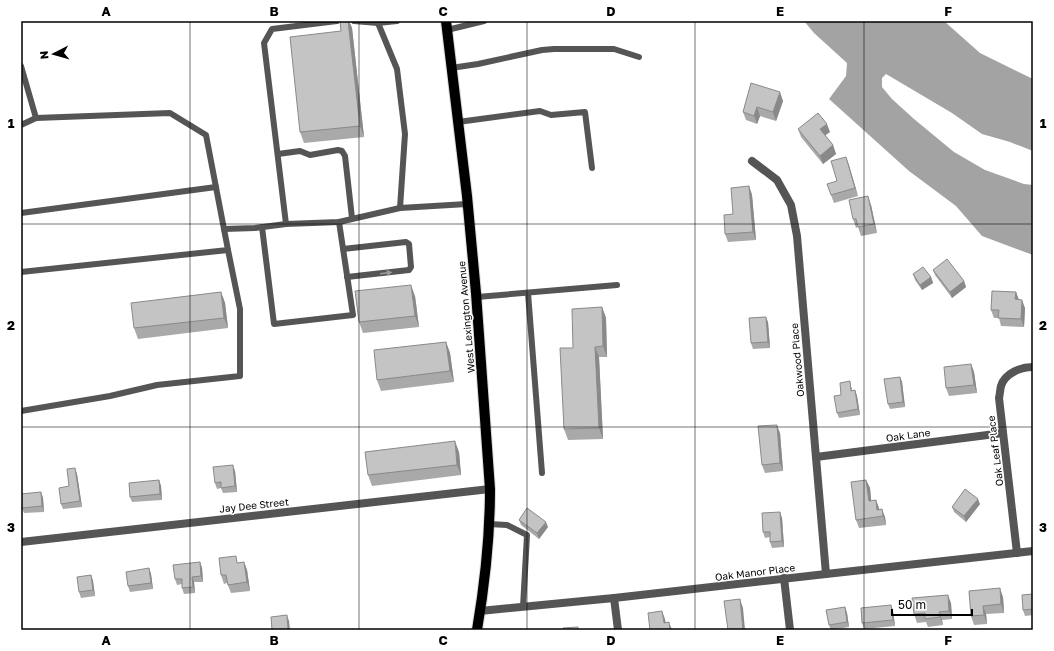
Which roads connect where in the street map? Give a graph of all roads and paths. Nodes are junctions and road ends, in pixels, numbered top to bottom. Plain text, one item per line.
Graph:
1 (337, 21) edge
2 (354, 21) edge
3 (397, 21) edge
4 (484, 21) edge
5 (378, 23) junction
6 (446, 25) edge
7 (639, 57) dead end
8 (21, 66) edge
9 (451, 68) junction
10 (36, 118) junction
11 (458, 122) junction
12 (21, 125) edge
13 (278, 154) junction
14 (752, 161) dead end
15 (592, 168) dead end
16 (216, 187) junction
17 (467, 204) junction
18 (400, 208) junction
19 (21, 213) edge
20 (352, 218) junction
21 (339, 222) junction
22 (286, 224) junction
23 (262, 227) junction
24 (224, 229) junction
25 (343, 249) junction
26 (228, 250) junction
27 (21, 272) edge
28 (347, 277) junction
29 (617, 285) dead end
30 (528, 293) junction
31 (477, 297) junction
32 (1033, 367) edge
33 (21, 411) edge
34 (1003, 433) junction
35 (816, 457) junction
36 (542, 473) dead end
37 (490, 489) junction
38 (489, 524) junction
39 (21, 542) edge
40 (1033, 551) edge
41 (1017, 553) junction
42 (826, 574) junction
43 (784, 578) junction
44 (614, 598) junction
45 (523, 607) junction
46 (480, 611) junction
47 (477, 630) edge
48 (618, 630) edge
49 (790, 630) edge

1 - 13 lane
2 - 5 lane
3 - 5 lane
4 - 6 lane
5 - 18 lane
6 - 9 main road, West Lexington Avenue
7 - 9 lane
8 - 10 lane
9 - 11 main road, West Lexington Avenue
10 - 12 lane
10 - 16 lane
11 - 15 lane
11 - 17 main road, West Lexington Avenue
13 - 20 lane
13 - 22 lane
14 - 35 street, Oakwood Place
16 - 19 lane
16 - 24 lane
17 - 18 lane
17 - 31 main road, West Lexington Avenue
18 - 20 lane
20 - 21 lane
21 - 22 lane
21 - 25 lane
22 - 23 lane
23 - 24 lane
23 - 28 lane
24 - 26 lane
25 - 28 lane
28 -> 25 lane
26 - 27 lane
26 - 33 lane
29 - 30 lane
30 - 31 lane
30 - 36 lane
31 - 37 main road, West Lexington Avenue
32 - 34 street, Oak Leaf Place
34 - 35 street, Oak Lane
34 - 41 street, Oak Leaf Place
35 - 42 street, Oakwood Place
37 - 38 main road, West Lexington Avenue
37 - 39 street, Jay Dee Street
38 - 45 lane
38 - 46 main road, West Lexington Avenue
40 - 41 street, Oak Manor Place
41 - 42 street, Oak Manor Place
42 - 43 street, Oak Manor Place
43 - 44 street, Oak Manor Place
43 - 49 street
44 - 45 street, Oak Manor Place
44 - 48 street
45 - 46 street, Oak Manor Place
46 - 47 main road, West Lexington Avenue

